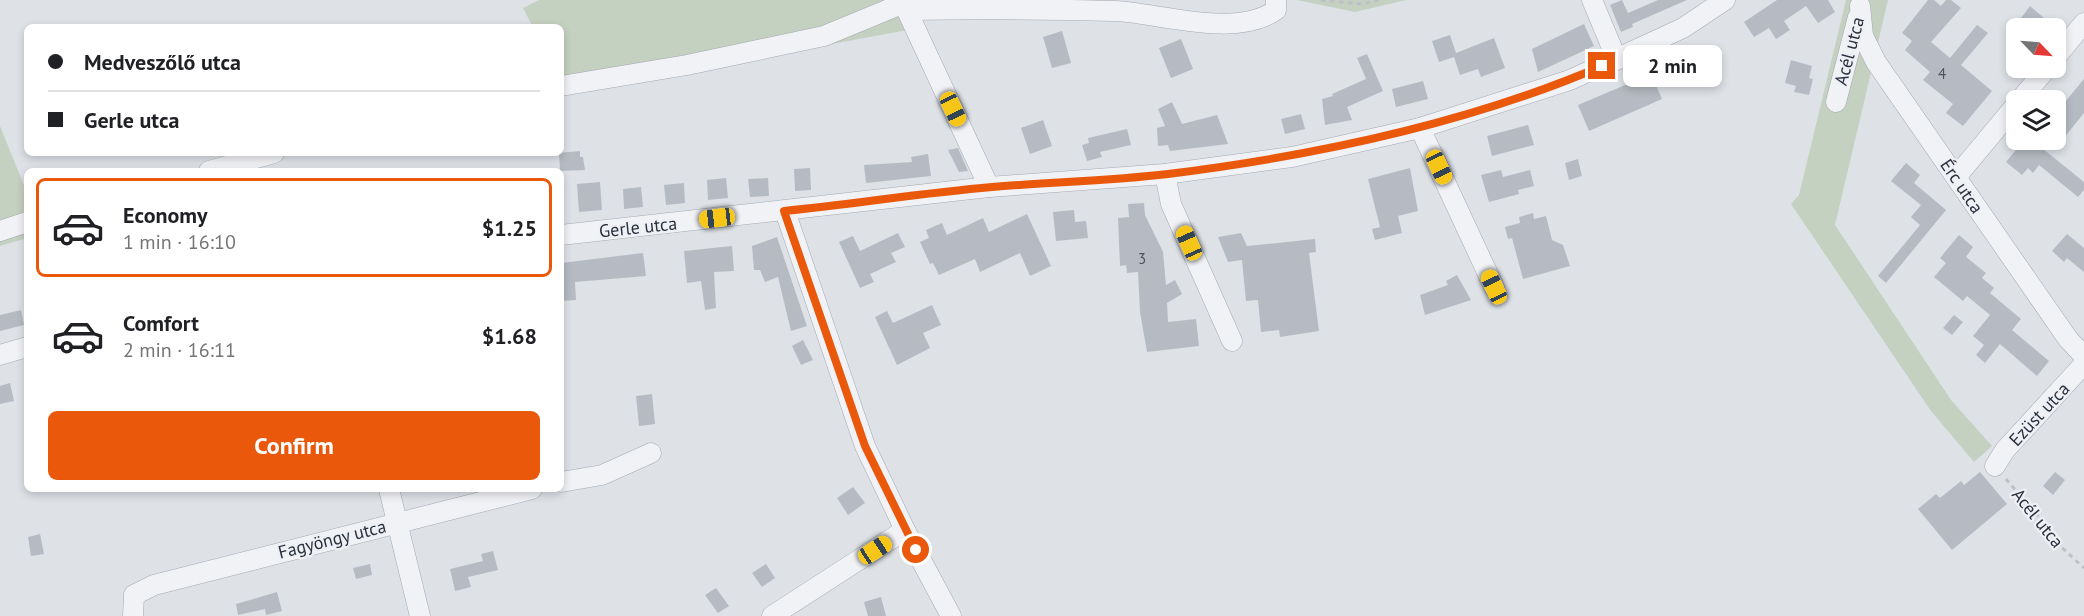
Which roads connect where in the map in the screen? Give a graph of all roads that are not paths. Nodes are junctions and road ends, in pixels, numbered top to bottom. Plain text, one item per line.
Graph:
1 (1276, 0) edge
2 (1592, 0) edge
3 (1725, 0) edge
4 (1860, 3) edge
5 (905, 4) edge
6 (2084, 23) edge
7 (2066, 45) edge
8 (1617, 60) junction
9 (2039, 78) edge
10 (564, 86) edge
11 (2028, 90) edge
12 (1836, 102) dead end
13 (2006, 117) edge
14 (1420, 128) junction
15 (263, 156) edge
16 (220, 168) edge
17 (1165, 174) junction
18 (1956, 177) junction
19 (989, 188) junction
20 (784, 211) junction
21 (24, 223) edge
22 (0, 231) edge
23 (564, 235) edge
24 (1494, 287) dead end
25 (1232, 340) dead end
26 (24, 348) edge
27 (0, 355) edge
28 (2084, 356) edge
29 (2084, 364) edge
30 (651, 453) dead end
31 (1995, 466) road end
32 (564, 481) edge
33 (390, 492) edge
34 (520, 492) edge
35 (398, 522) junction
36 (905, 530) junction
37 (133, 616) edge
38 (420, 616) edge
39 (772, 616) edge
40 (951, 616) edge

1 - 5 street
2 - 8 street
3 - 8 street, Gerle utca
4 - 12 street, Acél utca
4 - 18 street, Érc utca
5 - 10 street
5 - 19 street
6 - 7 street
8 - 14 street, Gerle utca
9 - 11 street
13 - 18 street
14 - 17 street, Gerle utca
14 - 24 street
15 - 16 street
17 - 19 street, Gerle utca
17 - 25 street
18 - 28 street, Érc utca
19 - 20 street, Gerle utca
20 - 23 street, Gerle utca
20 - 36 street
21 - 22 street
26 - 27 street
29 - 31 street, Ezüst utca
30 - 32 street
33 - 35 street
34 - 35 street, Fagyöngy utca
35 - 37 street, Fagyöngy utca
35 - 38 street
36 - 39 street
36 - 40 street

